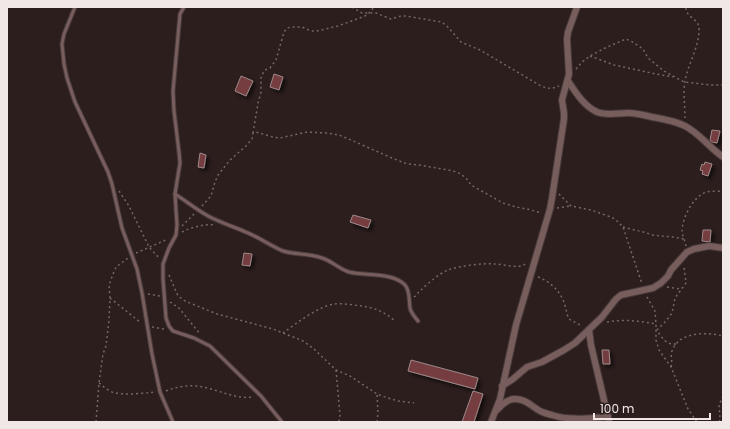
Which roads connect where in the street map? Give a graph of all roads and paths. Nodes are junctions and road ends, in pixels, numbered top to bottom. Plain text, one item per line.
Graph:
1 (74, 7) edge
2 (184, 7) edge
3 (352, 7) edge
4 (374, 7) edge
5 (576, 7) edge
6 (686, 7) edge
7 (369, 13) junction
8 (590, 56) junction
9 (675, 77) junction
10 (568, 82) junction
11 (684, 82) junction
12 (723, 85) edge
13 (685, 126) junction
14 (253, 134) junction
15 (723, 157) edge
16 (112, 184) junction
17 (553, 188) junction
18 (723, 191) edge
19 (175, 194) junction
20 (571, 206) junction
21 (199, 210) junction
22 (549, 212) junction
23 (219, 226) dead end
24 (622, 227) junction
25 (176, 233) junction
26 (684, 239) junction
27 (149, 247) junction
28 (723, 248) edge
29 (686, 254) junction
30 (132, 255) junction
31 (536, 255) junction
32 (163, 264) junction
33 (531, 274) junction
34 (169, 275) dead end
35 (644, 290) junction
36 (142, 293) junction
37 (164, 297) junction
38 (110, 298) junction
39 (409, 301) junction
40 (395, 321) dead end
41 (418, 321) dead end
42 (595, 324) junction
43 (656, 324) junction
44 (147, 326) junction
45 (589, 330) junction
46 (656, 330) junction
47 (173, 331) junction
48 (283, 333) junction
49 (200, 334) dead end
50 (723, 336) edge
51 (676, 344) junction
52 (671, 368) junction
53 (336, 370) junction
54 (99, 383) junction
55 (502, 386) junction
56 (160, 392) junction
57 (377, 394) junction
58 (261, 396) junction
59 (723, 396) edge
60 (414, 403) dead end
61 (496, 411) junction
62 (608, 420) edge
63 (96, 422) edge
64 (173, 422) edge
65 (282, 422) edge
66 (338, 422) edge
67 (377, 422) edge
68 (491, 422) edge
69 (697, 422) edge
70 (719, 422) edge

1 - 16 lane
2 - 19 lane
3 - 7 path
4 - 7 path
5 - 10 street
6 - 11 path
7 - 10 path
7 - 14 path
8 - 9 path
8 - 9 path
8 - 10 path
9 - 11 path
10 - 13 street
10 - 17 street
11 - 12 path
11 - 13 path
13 - 15 street
14 - 21 path
14 - 22 path
16 - 27 path
16 - 30 lane
17 - 20 path
17 - 22 street
18 - 26 path
19 - 21 lane
19 - 25 lane
20 - 22 path
20 - 24 path
21 - 25 path
21 - 39 lane
22 - 31 street
23 - 25 path
24 - 26 path
24 - 35 path
25 - 27 path
25 - 32 lane
26 - 29 path
27 - 30 path
27 - 32 path
28 - 29 street
29 - 35 street
29 - 46 path
30 - 36 lane
30 - 38 path
31 - 33 street
31 - 39 path
32 - 37 lane
33 - 45 path
33 - 55 street
34 - 48 path
35 - 42 street
35 - 43 path
36 - 37 path
36 - 44 lane
37 - 47 lane
37 - 49 path
38 - 44 path
38 - 54 path
39 - 41 lane
40 - 48 path
42 - 43 path
42 - 45 street
43 - 46 path
44 - 47 path
44 - 56 lane
45 - 55 street
45 - 62 street
46 - 51 path
46 - 52 path
47 - 58 lane
48 - 53 path
50 - 51 path
51 - 52 path
52 - 69 path
53 - 57 path
53 - 66 path
54 - 56 path
54 - 63 path
55 - 61 street
56 - 58 path
56 - 64 lane
57 - 60 path
57 - 67 path
58 - 65 lane
59 - 70 path
61 - 62 street
61 - 68 street

